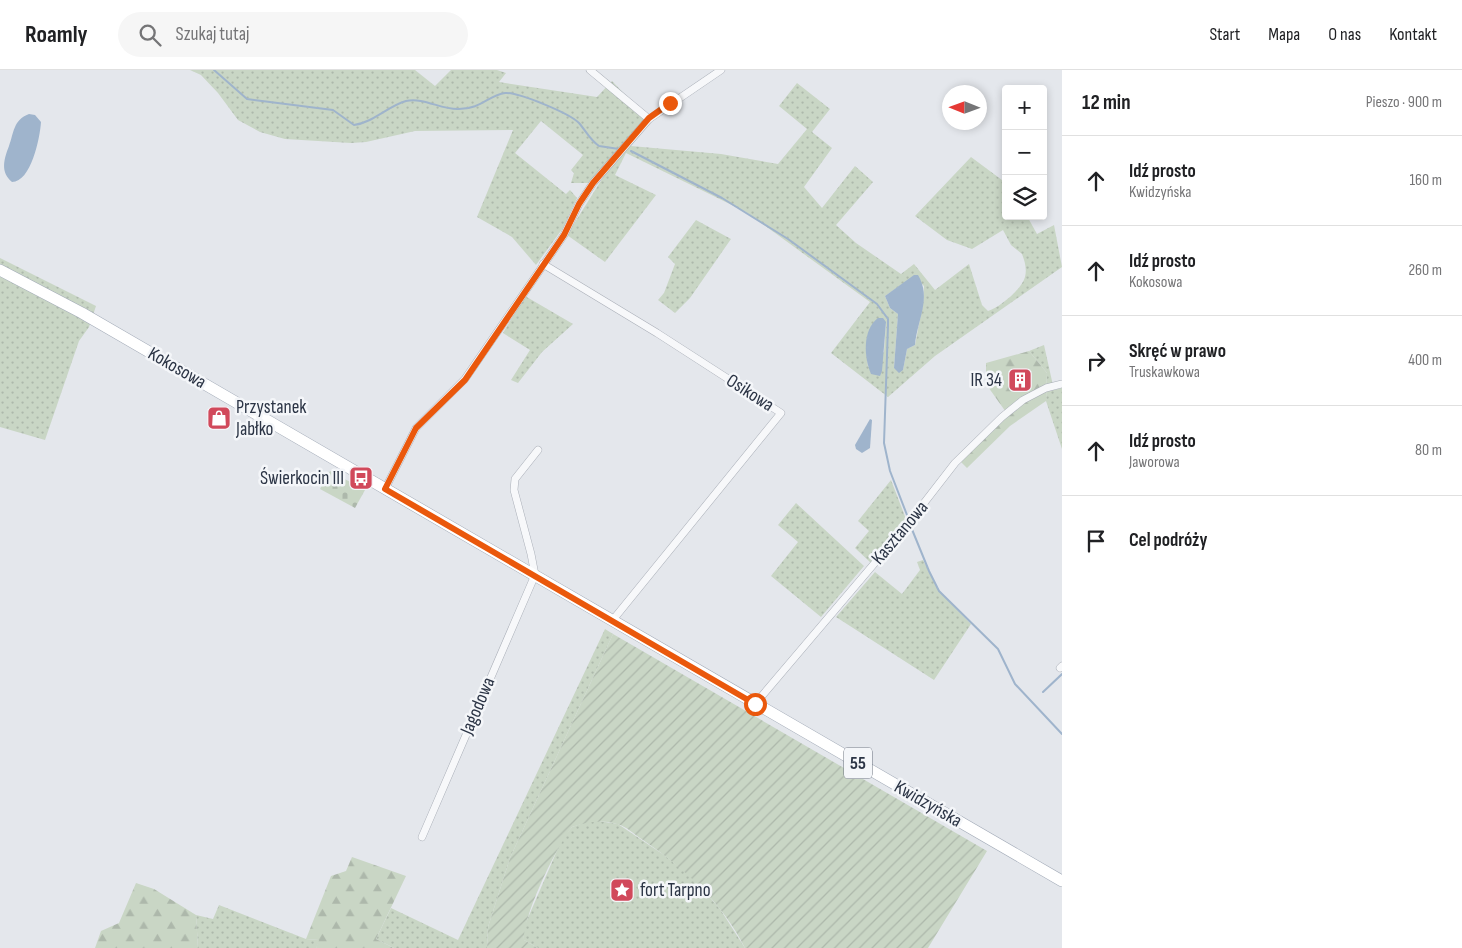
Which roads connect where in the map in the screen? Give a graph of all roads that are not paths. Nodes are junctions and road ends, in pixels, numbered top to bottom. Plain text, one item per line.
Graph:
1 (590, 70) edge
2 (722, 70) edge
3 (649, 118) junction
4 (543, 264) junction
5 (0, 270) edge
6 (1062, 384) edge
7 (538, 450) dead end
8 (385, 489) junction
9 (535, 576) junction
10 (612, 621) junction
11 (755, 704) junction
12 (422, 837) dead end
13 (1062, 881) edge

1 - 3 street
2 - 3 street
3 - 4 street
4 - 8 street
4 - 10 street, Osikowa
5 - 8 main road, Kokosowa / 55
6 - 11 street, Kasztanowa
7 - 9 street
8 - 9 main road, Kokosowa / 55
9 - 10 main road, Kokosowa / 55
9 - 12 street, Jagodowa
10 - 11 main road, Kwidzyńska / 55
11 - 13 main road, Kwidzyńska / 55

